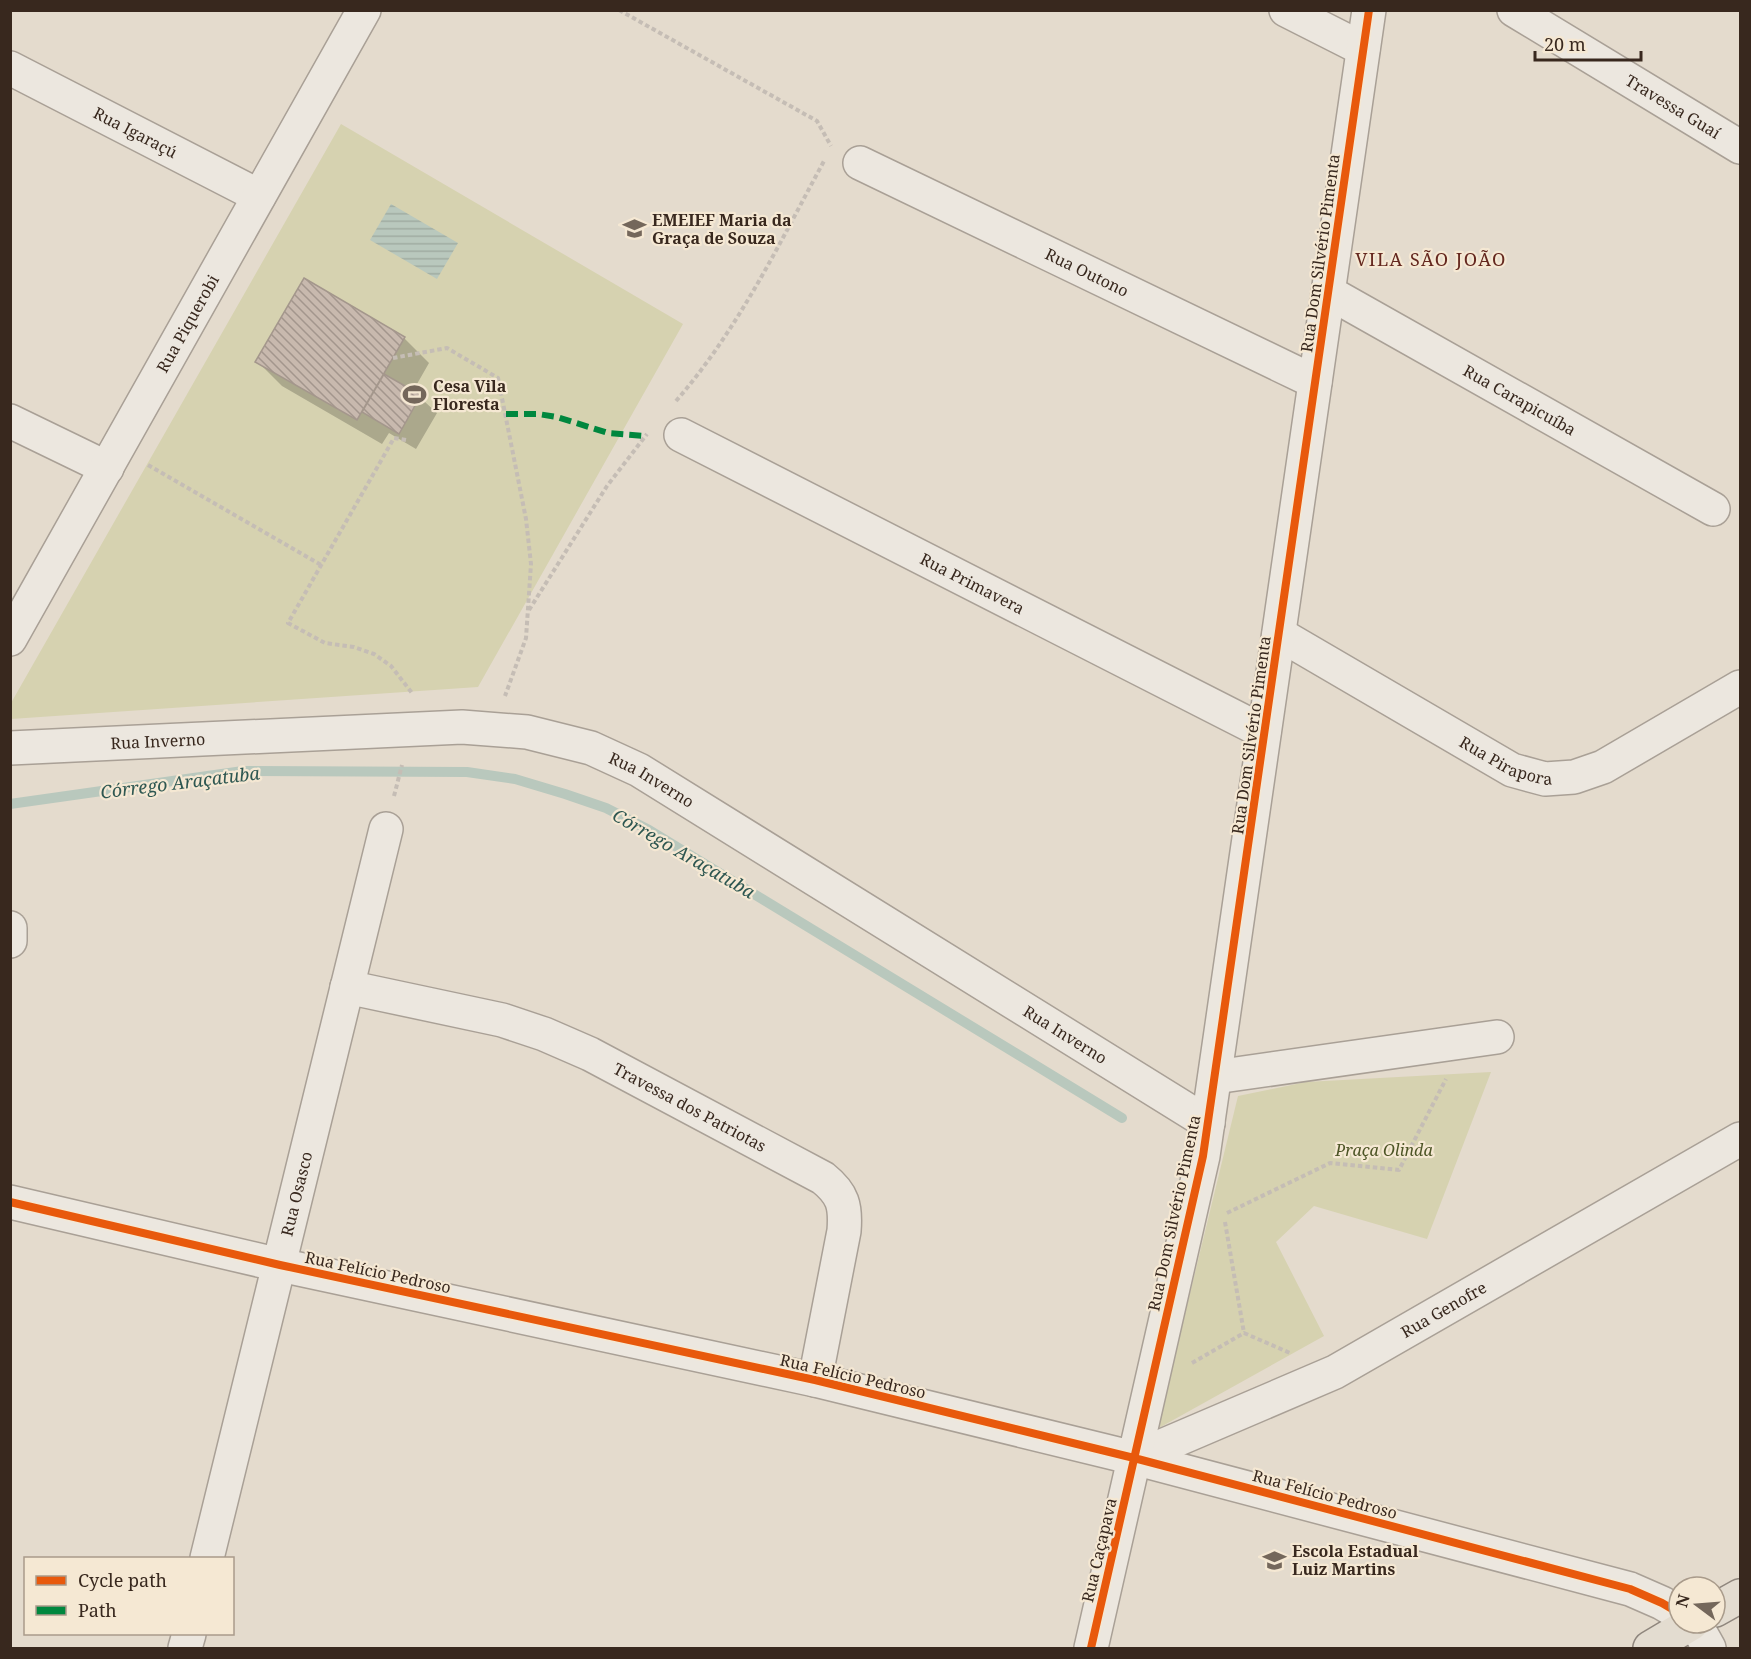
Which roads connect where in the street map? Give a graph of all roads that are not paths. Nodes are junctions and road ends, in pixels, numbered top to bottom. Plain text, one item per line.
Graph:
1 (364, 10) edge
2 (1286, 10) edge
3 (1369, 10) edge
4 (1514, 10) edge
5 (1363, 49) junction
6 (10, 68) edge
7 (1740, 147) edge
8 (860, 163) road end
9 (260, 196) junction
10 (1328, 292) junction
11 (1315, 382) junction
12 (10, 421) edge
13 (668, 423) road end
14 (113, 458) junction
15 (1713, 509) dead end
16 (1279, 634) junction
17 (10, 639) edge
18 (1740, 687) edge
19 (1264, 732) junction
20 (10, 748) edge
21 (390, 814) road end
22 (10, 928) edge
23 (10, 940) edge
24 (348, 987) junction
25 (1497, 1037) dead end
26 (1215, 1077) junction
27 (1208, 1123) junction
28 (1740, 1138) edge
29 (10, 1202) edge
30 (280, 1265) junction
31 (815, 1380) junction
32 (1134, 1458) junction
33 (207, 1557) edge
34 (1667, 1606) edge
35 (1672, 1635) edge
36 (1701, 1635) edge
37 (1091, 1648) edge
38 (1650, 1648) edge
39 (1709, 1648) edge

1 - 9 street, Rua Piquerobi
2 - 5 street
3 - 5 street, Rua Dom Silvério Pimenta
4 - 7 street, Travessa Guaí
5 - 10 street, Rua Dom Silvério Pimenta
6 - 9 street, Rua Igaraçú
8 - 11 street, Rua Outono
9 - 14 street, Rua Piquerobi
10 - 11 street, Rua Dom Silvério Pimenta
10 - 15 street, Rua Carapicuíba
11 - 16 street, Rua Dom Silvério Pimenta
12 - 14 street
13 - 19 street, Rua Primavera
14 - 17 street, Rua Piquerobi
16 - 18 street, Rua Pirapora
16 - 19 street, Rua Dom Silvério Pimenta
19 - 26 street, Rua Dom Silvério Pimenta
20 - 27 street, Rua Inverno
21 - 24 street, Rua Osasco
22 - 23 street
24 - 30 street, Rua Osasco
24 - 31 street, Travessa dos Patriotas
25 - 26 street
26 - 27 street, Rua Dom Silvério Pimenta
27 - 32 street, Rua Dom Silvério Pimenta
28 - 32 street, Rua Genofre
29 - 30 street, Rua Felício Pedroso
30 - 31 street, Rua Felício Pedroso
30 - 33 street, Rua Osasco
31 - 32 street, Rua Felício Pedroso
32 - 34 street, Rua Felício Pedroso
32 - 37 street, Rua Caçapava
35 - 38 main road
36 - 39 street

